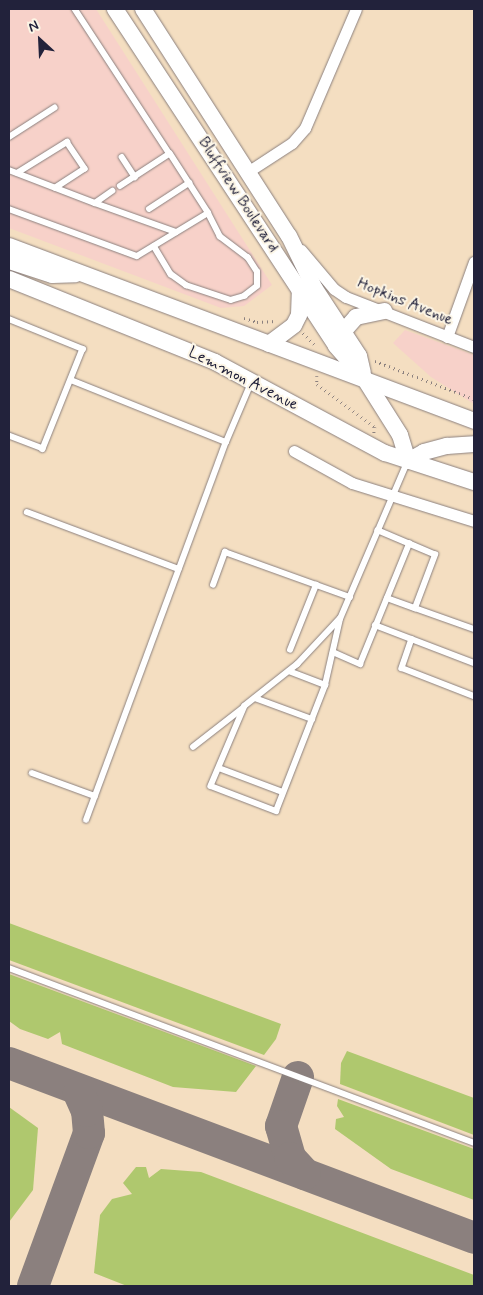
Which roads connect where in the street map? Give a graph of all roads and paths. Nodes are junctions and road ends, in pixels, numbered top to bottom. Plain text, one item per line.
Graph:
1 (75, 9) edge
2 (143, 9) edge
3 (356, 9) edge
4 (120, 15) edge
5 (54, 108) dead end
6 (9, 137) edge
7 (170, 154) junction
8 (122, 157) dead end
9 (9, 170) edge
10 (249, 171) junction
11 (17, 173) junction
12 (135, 177) junction
13 (189, 183) junction
14 (230, 183) junction
15 (121, 186) dead end
16 (56, 188) junction
17 (112, 191) dead end
18 (95, 203) junction
19 (9, 208) edge
20 (149, 208) dead end
21 (208, 213) junction
22 (176, 232) junction
23 (289, 236) junction
24 (9, 246) edge
25 (154, 246) junction
26 (9, 261) edge
27 (474, 262) edge
28 (81, 273) junction
29 (9, 279) edge
30 (300, 290) junction
31 (384, 311) junction
32 (9, 319) edge
33 (301, 331) dead end
34 (343, 332) junction
35 (447, 337) junction
36 (268, 344) junction
37 (320, 348) dead end
38 (474, 348) edge
39 (371, 358) dead end
40 (317, 376) dead end
41 (364, 378) junction
42 (70, 380) junction
43 (252, 381) junction
44 (474, 399) edge
45 (474, 421) edge
46 (9, 436) edge
47 (373, 436) dead end
48 (226, 442) junction
49 (474, 444) edge
50 (294, 451) dead end
51 (408, 461) junction
52 (474, 482) edge
53 (393, 495) junction
54 (27, 512) dead end
55 (474, 521) edge
56 (378, 531) junction
57 (409, 544) junction
58 (179, 569) junction
59 (213, 585) dead end
60 (316, 585) junction
61 (350, 597) junction
62 (387, 598) junction
63 (415, 608) junction
64 (340, 619) junction
65 (375, 625) junction
66 (474, 629) edge
67 (412, 639) junction
68 (290, 650) dead end
69 (333, 652) junction
70 (474, 663) edge
71 (289, 672) junction
72 (326, 685) junction
73 (474, 696) edge
74 (255, 698) junction
75 (245, 706) junction
76 (312, 719) junction
77 (193, 747) dead end
78 (219, 768) junction
79 (32, 773) dead end
80 (283, 792) junction
81 (95, 796) junction
82 (86, 820) dead end
83 (9, 968) edge
84 (474, 1143) edge

1 - 7 lane
2 - 4 main road
2 - 10 main road, Bluffview Boulevard
3 - 10 street
4 - 14 main road, Bluffview Boulevard
5 - 6 lane
7 - 12 lane
7 - 13 lane
8 - 12 lane
9 - 11 lane
10 - 14 main road
10 - 23 main road, Bluffview Boulevard
11 - 16 lane
11 - 16 lane
12 - 15 lane
13 - 20 lane
13 - 21 lane
14 - 30 main road, Bluffview Boulevard
16 - 18 lane
17 - 18 lane
18 - 22 lane
19 - 25 lane
21 - 22 lane
21 - 25 lane
22 - 25 lane
23 - 31 street, Hopkins Avenue
23 - 34 main road, Bluffview Boulevard
24 - 28 main road
26 - 28 main road
27 - 35 street
28 - 36 main road
29 - 43 main road, Lemmon Avenue
30 - 36 main road
30 - 41 main road, Bluffview Boulevard
31 - 34 main road
31 - 35 street, Hopkins Avenue
32 - 42 lane
33 - 37 path
34 - 41 main road, Bluffview Boulevard
35 - 38 street, Hopkins Avenue
36 - 41 main road
39 - 44 path
40 - 47 path
41 - 45 main road
41 - 51 main road, Bluffview Boulevard
42 - 46 lane
42 - 48 lane
43 - 48 lane
43 - 51 main road, Lemmon Avenue
48 - 58 lane
49 - 51 main road
50 - 53 street
51 - 52 main road, Lemmon Avenue
51 - 53 lane
53 - 55 street
53 - 56 lane
54 - 58 lane
56 - 57 lane
56 - 61 lane
57 - 62 lane
57 - 63 lane
58 - 81 lane
59 - 60 lane
60 - 61 lane
60 - 68 lane
61 - 64 lane
62 - 63 lane
62 - 65 lane
63 - 66 lane
64 - 69 lane
64 - 71 lane
65 - 67 lane
65 - 69 lane
67 - 70 lane
67 - 73 lane
69 - 72 lane
71 - 72 lane
71 - 74 lane
72 - 76 lane
74 - 75 lane
74 - 76 lane
75 - 77 lane
75 - 78 lane
76 - 80 lane
78 - 80 lane
78 - 80 lane
79 - 81 lane
81 - 82 lane
83 - 84 lane

